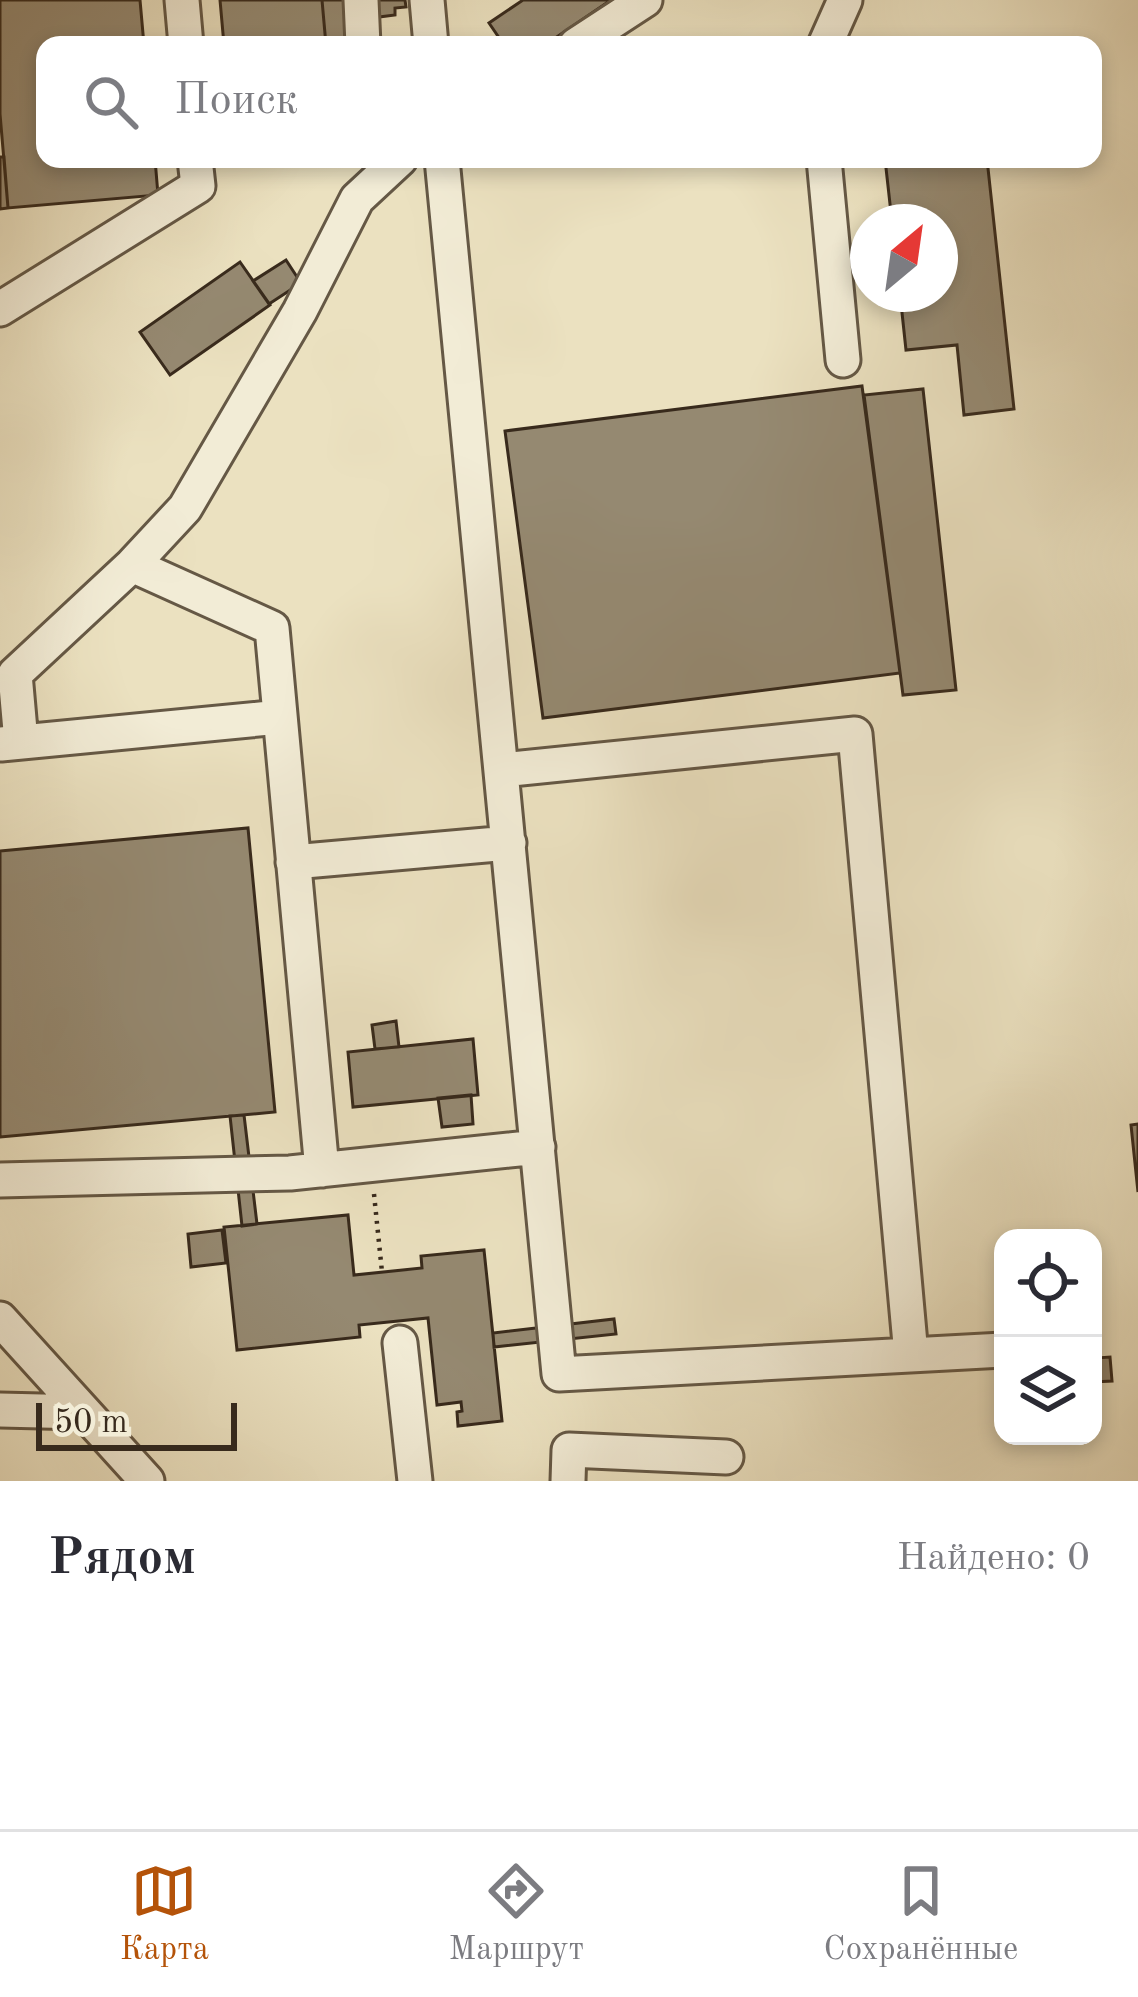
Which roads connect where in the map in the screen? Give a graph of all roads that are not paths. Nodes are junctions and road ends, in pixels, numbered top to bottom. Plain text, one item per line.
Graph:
1 (182, 0) edge
2 (361, 0) edge
3 (427, 0) edge
4 (645, 0) edge
5 (845, 0) edge
6 (185, 36) edge
7 (363, 36) edge
8 (430, 36) edge
9 (590, 36) edge
10 (829, 36) edge
11 (196, 168) edge
12 (390, 168) edge
13 (443, 168) edge
14 (825, 168) edge
15 (0, 309) edge
16 (843, 359) dead end
17 (132, 565) junction
18 (280, 717) junction
19 (10, 743) edge
20 (502, 770) junction
21 (509, 843) junction
22 (293, 862) junction
23 (538, 1147) junction
24 (322, 1170) junction
25 (0, 1180) edge
26 (0, 1319) edge
27 (400, 1343) dead end
28 (994, 1350) edge
29 (911, 1355) junction
30 (0, 1410) edge
31 (83, 1412) junction
32 (726, 1456) dead end
33 (147, 1481) edge
34 (415, 1481) edge
35 (568, 1481) edge

1 - 6 lane
2 - 7 lane
3 - 8 lane
4 - 9 lane
5 - 10 lane
11 - 15 lane
12 - 17 lane
13 - 20 lane
14 - 16 lane
17 - 18 lane
17 - 19 lane
18 - 19 lane
18 - 22 lane
20 - 21 lane
20 - 29 lane
21 - 22 lane
21 - 23 lane
22 - 24 lane
23 - 24 lane
23 - 29 lane
24 - 25 lane
26 - 31 lane
27 - 34 lane
28 - 29 lane
30 - 31 lane
31 - 33 lane
32 - 35 lane

